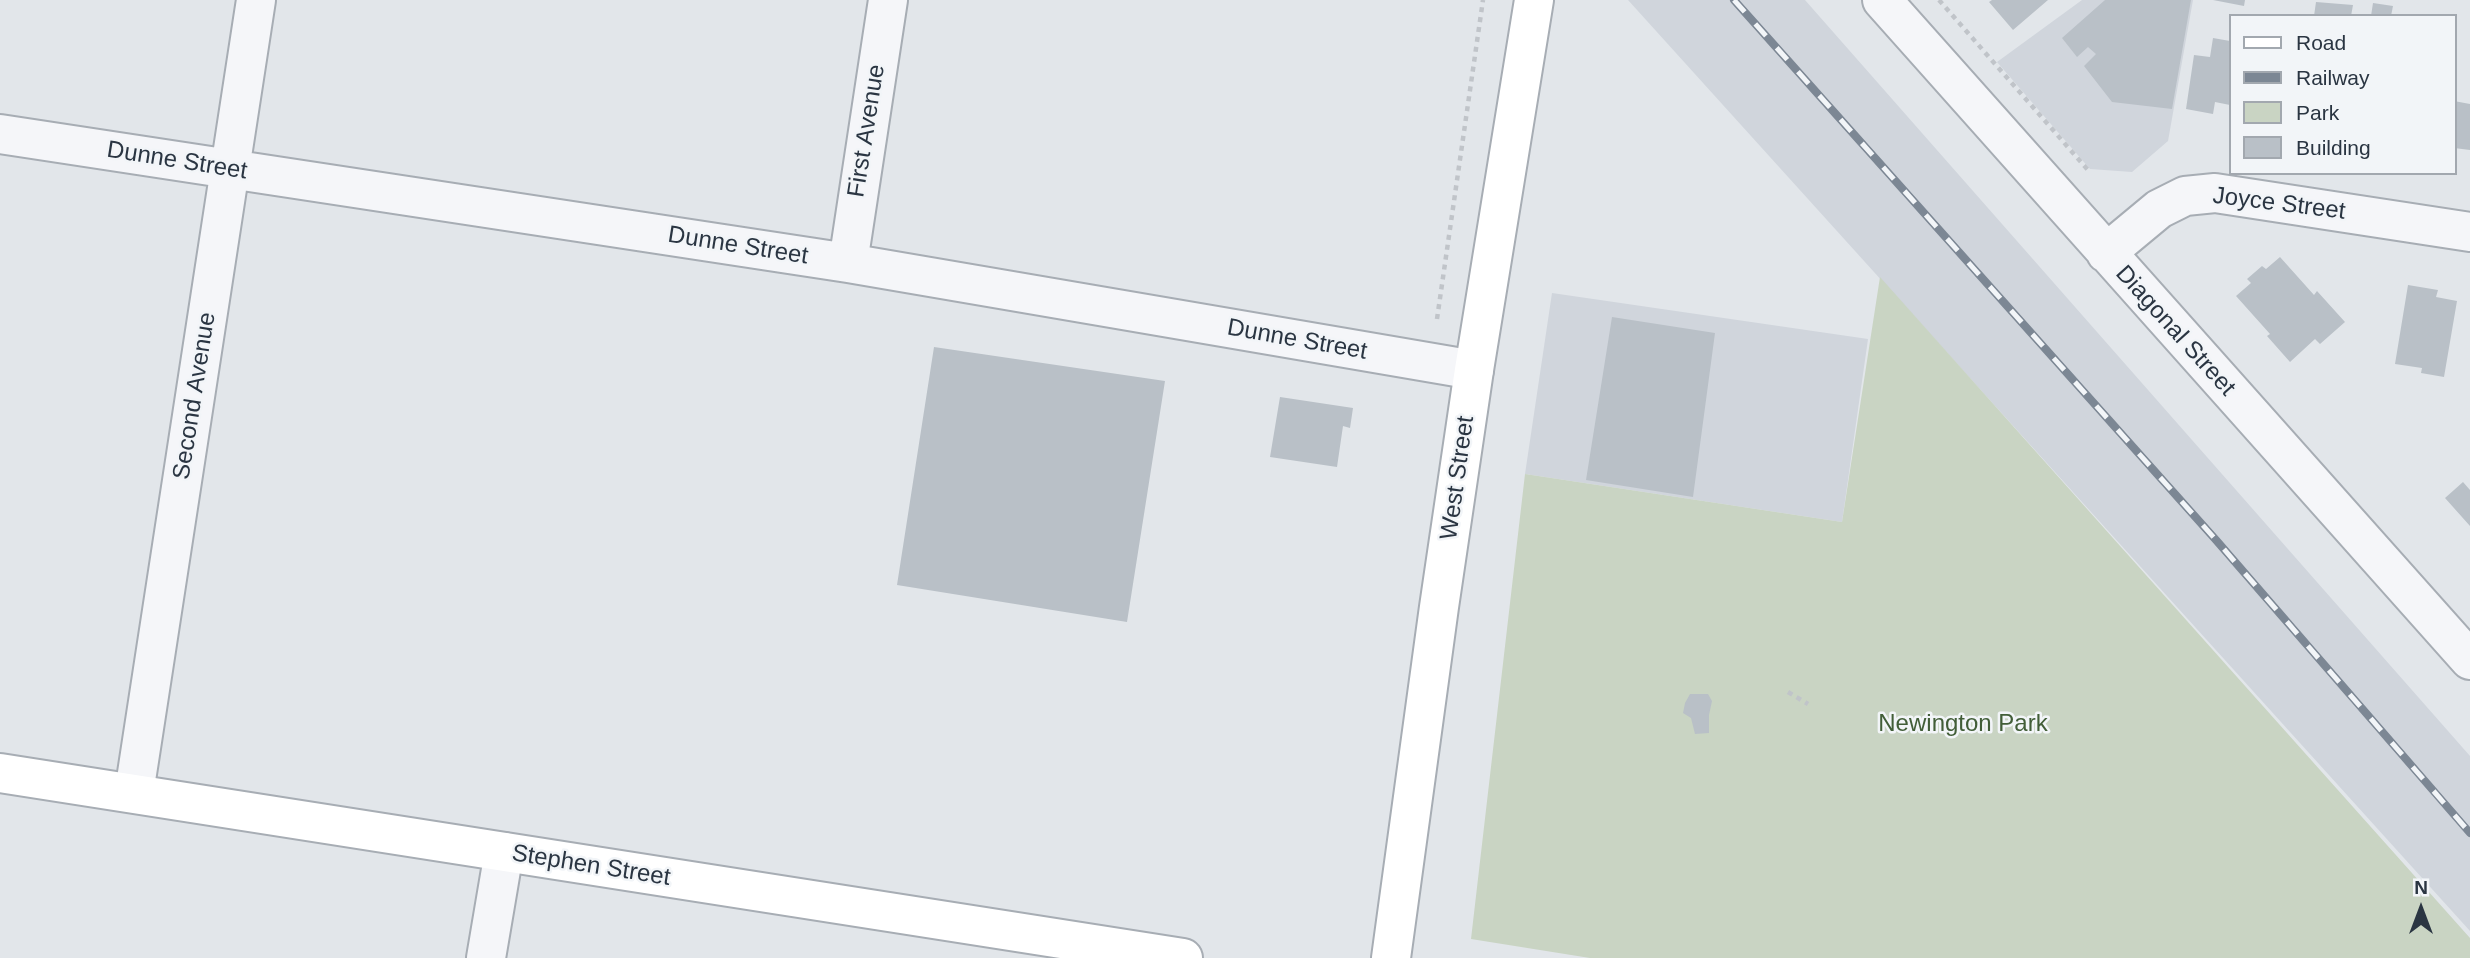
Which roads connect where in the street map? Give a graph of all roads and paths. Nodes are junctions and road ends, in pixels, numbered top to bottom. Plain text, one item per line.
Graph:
1 (256, 0) edge
2 (888, 0) edge
3 (1483, 0) edge
4 (1534, 0) edge
5 (1882, 0) edge
6 (1939, 0) edge
7 (0, 134) edge
8 (230, 169) junction
9 (2089, 171) dead end
10 (2470, 232) edge
11 (2106, 253) junction
12 (848, 263) junction
13 (1437, 319) dead end
14 (1474, 370) junction
15 (2470, 660) edge
16 (1788, 692) dead end
17 (1808, 704) dead end
18 (0, 773) edge
19 (134, 793) junction
20 (504, 852) junction
21 (486, 958) edge
22 (1183, 958) edge
23 (1391, 958) edge

1 - 8 street, Second Avenue
2 - 12 street, First Avenue
3 - 13 path
4 - 14 street, West Street
5 - 11 street, Diagonal Street
6 - 9 path
7 - 8 street, Dunne Street
8 - 12 street, Dunne Street
8 - 19 street, Second Avenue
10 - 11 street, Joyce Street
11 - 15 street, Diagonal Street
12 - 14 street, Dunne Street
14 - 23 street, West Street
16 - 17 path
18 - 19 street, Stephen Street
19 - 20 street, Stephen Street
20 - 21 street
20 - 22 street, Stephen Street

